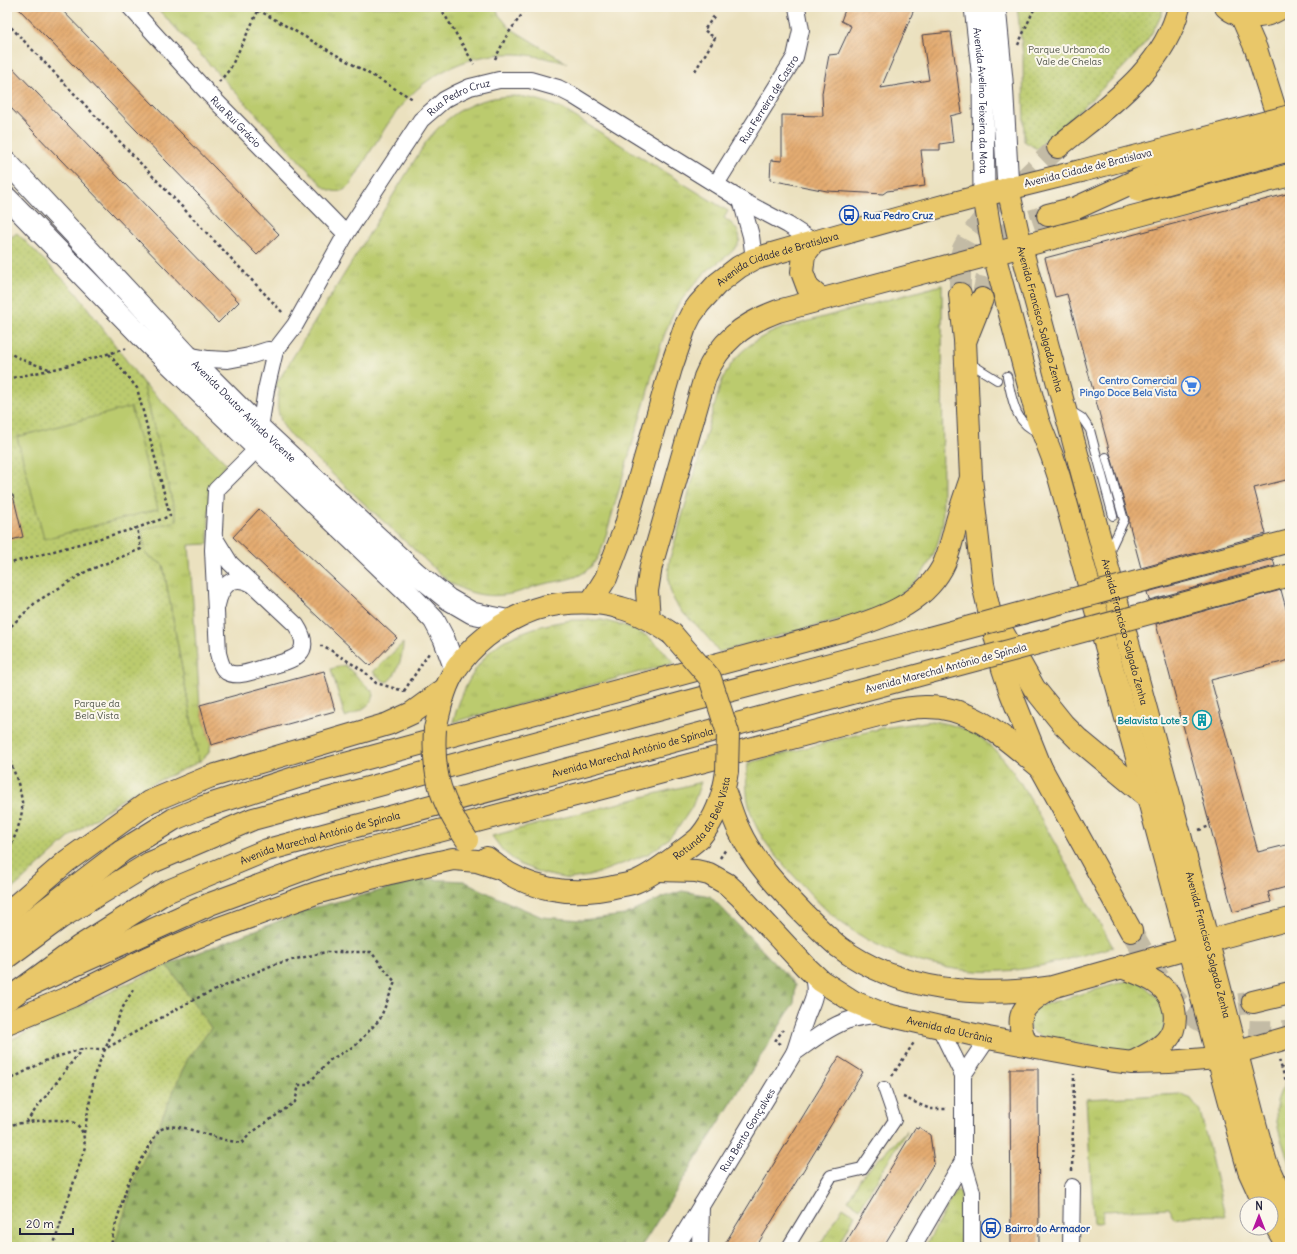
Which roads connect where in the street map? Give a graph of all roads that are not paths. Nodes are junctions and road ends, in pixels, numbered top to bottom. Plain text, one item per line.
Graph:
1 (130, 7) edge
2 (797, 7) edge
3 (974, 7) edge
4 (995, 7) edge
5 (1179, 7) edge
6 (1282, 7) edge
7 (1290, 7) edge
8 (1233, 11) edge
9 (1290, 11) edge
10 (1282, 111) edge
11 (1290, 133) edge
12 (1058, 147) tunnel mouth
13 (1290, 150) edge
14 (7, 162) edge
15 (1290, 175) edge
16 (716, 184) junction
17 (1008, 188) junction
18 (984, 195) junction
19 (7, 198) edge
20 (741, 200) junction
21 (1076, 208) junction
22 (1048, 215) tunnel mouth
23 (346, 234) junction
24 (814, 242) junction
25 (1020, 247) junction
26 (994, 254) junction
27 (754, 259) junction
28 (960, 294) tunnel mouth
29 (821, 299) junction
30 (982, 299) tunnel mouth
31 (965, 350) junction
32 (275, 351) junction
33 (187, 355) junction
34 (1007, 376) dead end
35 (997, 380) dead end
36 (1064, 407) junction
37 (260, 428) junction
38 (1044, 435) junction
39 (257, 449) junction
40 (1106, 457) dead end
41 (971, 478) junction
42 (1113, 516) dead end
43 (214, 537) junction
44 (1290, 541) edge
45 (1106, 560) junction
46 (1290, 575) edge
47 (252, 584) junction
48 (983, 584) junction
49 (591, 602) junction
50 (216, 609) junction
51 (649, 619) junction
52 (510, 621) junction
53 (455, 669) junction
54 (446, 689) junction
55 (1041, 768) junction
56 (726, 781) junction
57 (1148, 797) junction
58 (499, 868) junction
59 (658, 870) junction
60 (7, 913) edge
61 (1290, 919) edge
62 (1131, 931) tunnel mouth
63 (7, 939) edge
64 (1198, 946) junction
65 (7, 957) edge
66 (1121, 967) junction
67 (812, 973) junction
68 (26, 987) junction
69 (1052, 987) junction
70 (1290, 993) edge
71 (7, 1000) edge
72 (1253, 1002) tunnel mouth
73 (883, 1014) junction
74 (7, 1023) edge
75 (933, 1026) junction
76 (988, 1038) junction
77 (1282, 1040) edge
78 (1027, 1045) junction
79 (794, 1053) junction
80 (1227, 1056) junction
81 (1132, 1063) junction
82 (963, 1075) junction
83 (884, 1088) road end
84 (963, 1161) junction
85 (1072, 1187) road end
86 (1260, 1196) edge
87 (701, 1206) junction
88 (1290, 1211) edge
89 (1279, 1232) edge
90 (676, 1247) edge
91 (700, 1247) edge
92 (788, 1247) edge
93 (913, 1247) edge
94 (972, 1247) edge
95 (1071, 1247) edge
96 (1288, 1247) edge

1 - 23 street, Rua Rui Grácio
2 - 16 street, Rua Ferreira de Castro
3 - 18 street, Avenida Avelino Teixeira da Mota
4 - 17 street, Avenida Avelino Teixeira da Mota
5 - 12 main road
6 - 8 main road
7 - 9 main road
8 - 10 main road
10 - 17 main road, Avenida Cidade de Bratislava, bridge
11 - 21 main road, bridge
13 - 21 main road, bridge
14 - 33 street, Avenida Doutor Arlindo Vicente
15 - 25 main road, bridge
16 - 20 street, Rua Pedro Cruz
16 - 23 street, Rua Pedro Cruz
17 - 18 main road, Avenida Cidade de Bratislava
17 - 25 main road, Avenida Francisco Salgado Zenha
18 - 24 main road, Avenida Cidade de Bratislava
18 - 26 main road, Avenida Francisco Salgado Zenha
19 - 39 street, Avenida Doutor Arlindo Vicente
20 - 24 street, Rua Pedro Cruz
20 - 27 street
21 - 22 main road
23 - 32 street, Rua Pedro Cruz
24 - 27 main road, Avenida Cidade de Bratislava
24 - 29 main road
25 - 26 main road
25 - 36 main road, Avenida Francisco Salgado Zenha
26 - 29 main road
26 - 38 main road, Avenida Francisco Salgado Zenha
27 - 49 main road, Avenida Cidade de Bratislava
28 - 31 main road
29 - 51 main road
30 - 31 main road
31 - 35 lane
31 - 41 main road
32 - 33 street
32 - 37 street, Rua Pedro Cruz
33 - 37 street, Avenida Doutor Arlindo Vicente
34 - 38 lane
36 - 42 lane
36 - 45 main road, Avenida Francisco Salgado Zenha
37 - 52 street, Avenida Doutor Arlindo Vicente
38 - 57 main road, Avenida Francisco Salgado Zenha
39 - 43 street
39 - 53 street, Avenida Doutor Arlindo Vicente
40 - 45 lane
41 - 48 main road
41 - 63 main road
43 - 47 street
43 - 50 street
44 - 65 main road, bridge
45 - 64 main road, Avenida Francisco Salgado Zenha
46 - 68 main road, Avenida Marechal António de Spínola, bridge
47 - 50 street
47 - 50 street
48 - 55 main road
48 - 57 main road
49 - 51 main road, Rotunda da Bela Vista
49 - 52 main road, Rotunda da Bela Vista
51 - 56 main road, Rotunda da Bela Vista, bridge
52 - 53 main road, Rotunda da Bela Vista
53 - 54 main road, Rotunda da Bela Vista
54 - 58 main road, Rotunda da Bela Vista, bridge
54 - 60 main road
55 - 62 main road
55 - 68 main road
56 - 59 main road, Rotunda da Bela Vista
56 - 69 main road
57 - 64 main road, Avenida Francisco Salgado Zenha
58 - 59 main road, Rotunda da Bela Vista
58 - 74 main road
59 - 67 main road, Avenida da Ucrânia
61 - 64 main road
64 - 66 main road
64 - 80 main road, Avenida Francisco Salgado Zenha
66 - 69 main road
66 - 81 main road
67 - 73 main road, Avenida da Ucrânia
67 - 79 street, Rua Bento Gonçalves
68 - 71 main road, Avenida Marechal António de Spínola
69 - 78 main road
70 - 72 main road
73 - 75 main road, Avenida da Ucrânia
73 - 79 street, Rua Bento Gonçalves
75 - 76 main road, Avenida da Ucrânia
75 - 82 street
76 - 78 main road, Avenida da Ucrânia
76 - 82 street
77 - 80 main road, Avenida da Ucrânia
78 - 81 main road, Avenida da Ucrânia
79 - 87 street, Rua Bento Gonçalves
80 - 81 main road, Avenida da Ucrânia
80 - 86 main road, Avenida Francisco Salgado Zenha
80 - 88 main road, Avenida Francisco Salgado Zenha
82 - 84 street
83 - 92 street
84 - 93 street
84 - 94 street
85 - 95 street
87 - 90 street, Rua Bento Gonçalves
87 - 91 street, Rua Bento Gonçalves
89 - 96 main road

